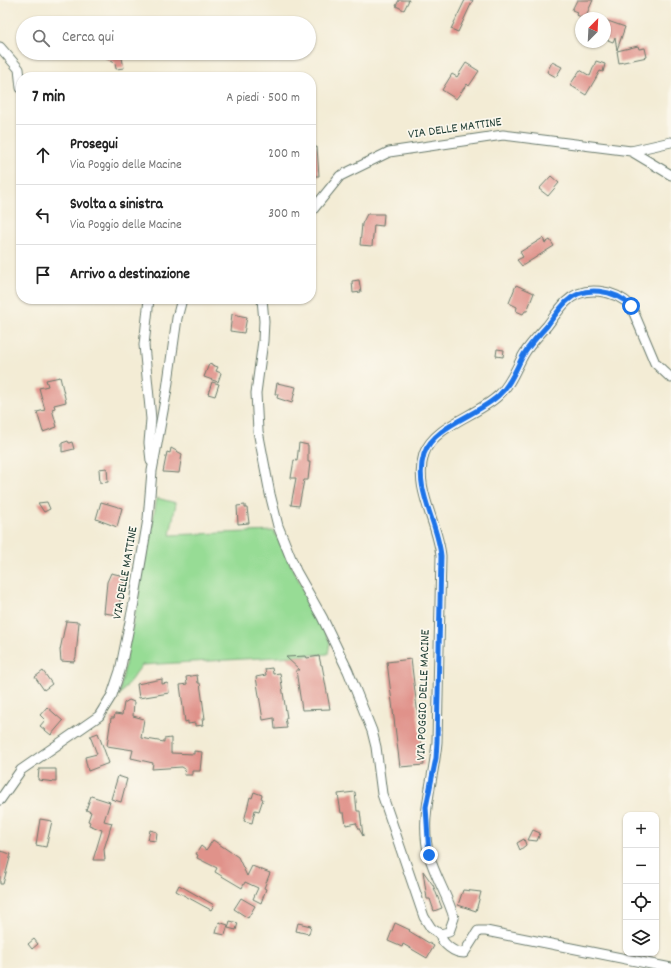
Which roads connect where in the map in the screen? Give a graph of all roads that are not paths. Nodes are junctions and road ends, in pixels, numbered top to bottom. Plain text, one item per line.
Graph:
1 (0, 47) edge
2 (19, 72) edge
3 (671, 142) edge
4 (631, 151) junction
5 (671, 175) edge
6 (316, 206) edge
7 (148, 304) edge
8 (180, 304) edge
9 (262, 304) edge
10 (671, 378) edge
11 (152, 471) junction
12 (0, 800) edge
13 (440, 934) junction
14 (671, 968) edge

1 - 2 street
3 - 4 street, VIA DELLE MATTINE
4 - 5 street
4 - 6 street, VIA DELLE MATTINE
7 - 11 street
8 - 11 street, VIA DELLE MATTINE
9 - 13 street
10 - 13 street, VIA POGGIO DELLE MACINE
11 - 12 street, VIA DELLE MATTINE
13 - 14 street

